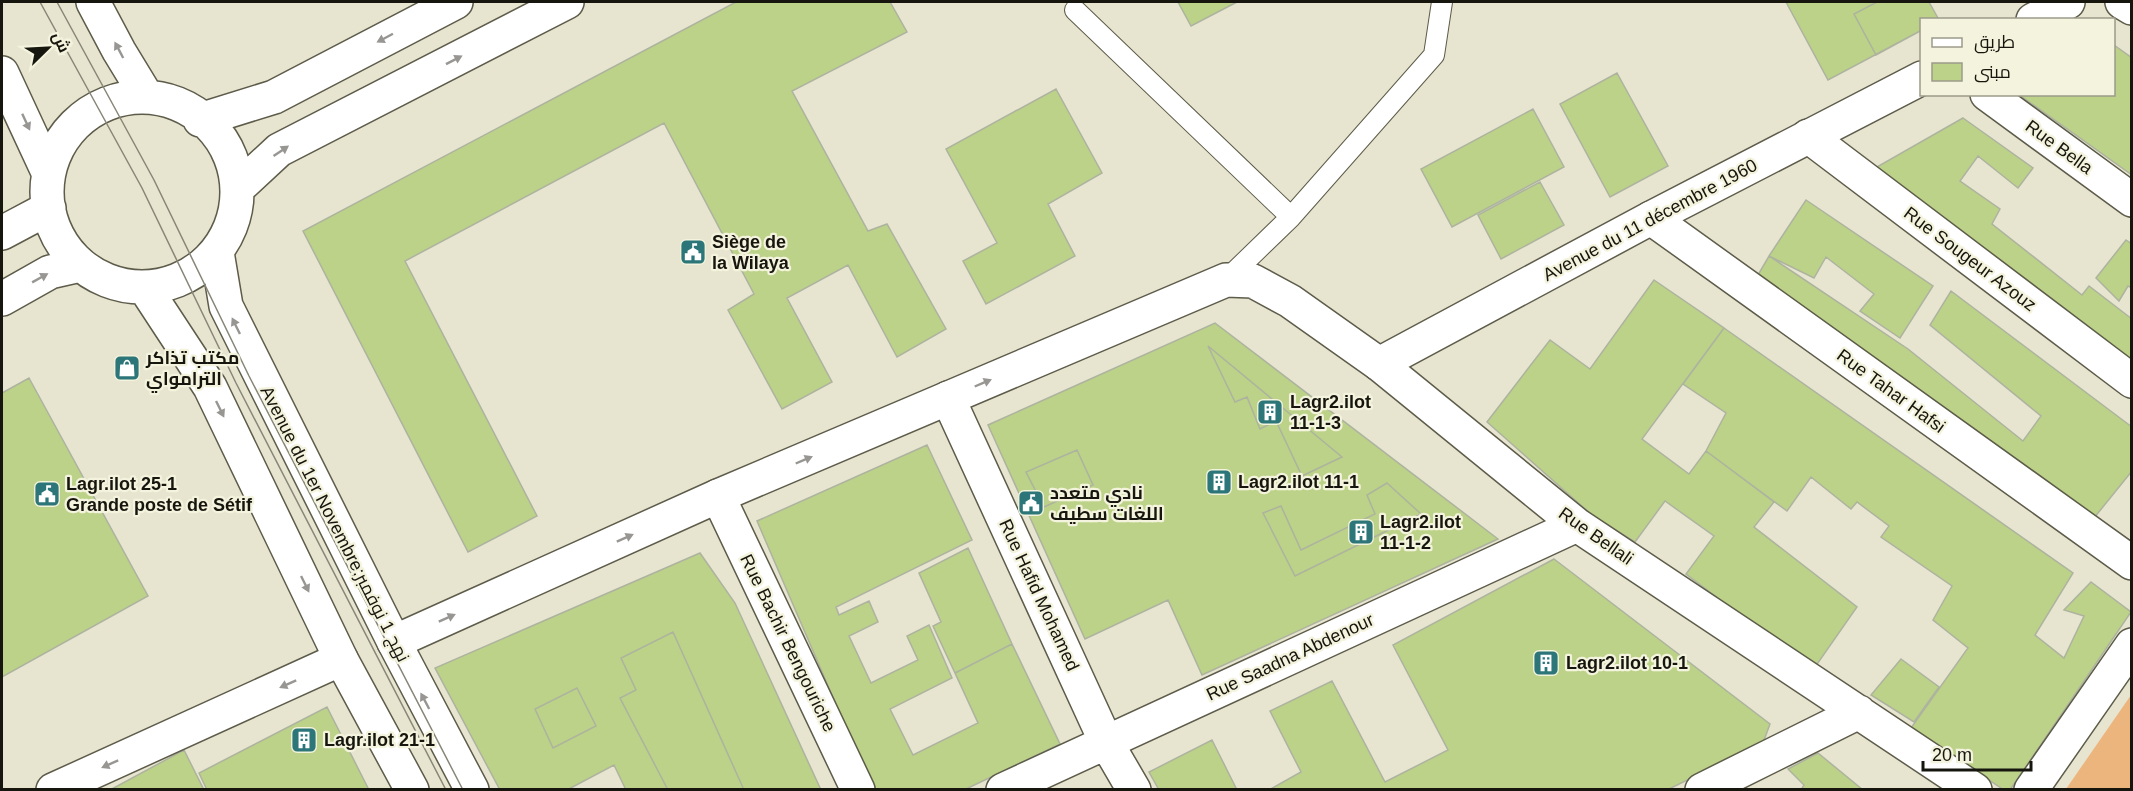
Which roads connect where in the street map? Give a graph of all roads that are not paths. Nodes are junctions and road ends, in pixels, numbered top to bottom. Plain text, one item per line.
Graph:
1 (93, 2) edge
2 (456, 2) edge
3 (1442, 2) edge
4 (2068, 2) edge
5 (2122, 2) edge
6 (553, 5) edge
7 (2132, 8) edge
8 (1075, 10) dead end
9 (2037, 18) edge
10 (2, 73) edge
11 (1920, 79) edge
12 (1990, 96) edge
13 (147, 97) junction
14 (200, 120) junction
15 (1808, 136) junction
16 (48, 172) junction
17 (237, 189) junction
18 (2132, 200) edge
19 (49, 208) junction
20 (1291, 217) junction
21 (1650, 218) junction
22 (2, 233) edge
23 (217, 252) junction
24 (81, 266) junction
25 (1226, 280) junction
26 (145, 288) junction
27 (2, 299) edge
28 (1379, 364) junction
29 (2132, 381) edge
30 (948, 398) junction
31 (718, 496) junction
32 (1577, 525) junction
33 (2132, 563) edge
34 (394, 642) junction
35 (2132, 645) edge
36 (341, 660) junction
37 (1858, 712) junction
38 (1106, 742) junction
39 (53, 789) edge
40 (412, 789) edge
41 (472, 789) edge
42 (858, 789) edge
43 (1003, 789) edge
44 (1134, 789) edge
45 (1702, 789) edge
46 (1975, 789) edge
47 (2031, 789) edge

13 -> 1 street
2 -> 14 street
3 - 20 lane
4 - 9 street
5 - 7 street
17 -> 6 street
8 - 20 lane
10 -> 16 street
11 - 15 street, Avenue du 11 décembre 1960
12 - 18 street, Rue Bella
13 - 14 street
13 - 16 street
14 - 17 street
15 - 21 street, Avenue du 11 décembre 1960
15 - 29 street, Rue Sougeur Azouz
16 - 19 street
17 - 23 street
19 - 22 street
19 - 24 street
20 - 25 lane
21 - 28 street, Avenue du 11 décembre 1960
21 - 33 street, Rue Tahar Hafsi
23 - 26 street
34 -> 23 street, Avenue du 1er Novembre;نهج 1 نوفمبر
24 - 26 street
27 -> 24 street
25 - 28 street, Rue Bellali
30 -> 25 street
26 -> 36 street
28 - 32 street, Rue Bellali
31 -> 30 street
30 - 38 street, Rue Hafid Mohamed
34 -> 31 street
31 - 42 street, Rue Bachir Bengouriche
32 - 37 street, Rue Bellali
32 - 38 street, Rue Saadna Abdenour
41 -> 34 street, Avenue du 1er Novembre;نهج 1 نوفمبر
35 - 47 street
36 -> 39 street
36 - 40 street
37 - 45 street
37 - 46 street, Rue Bellali
38 - 43 street, Rue Saadna Abdenour
38 - 44 street, Rue Hafid Mohamed

